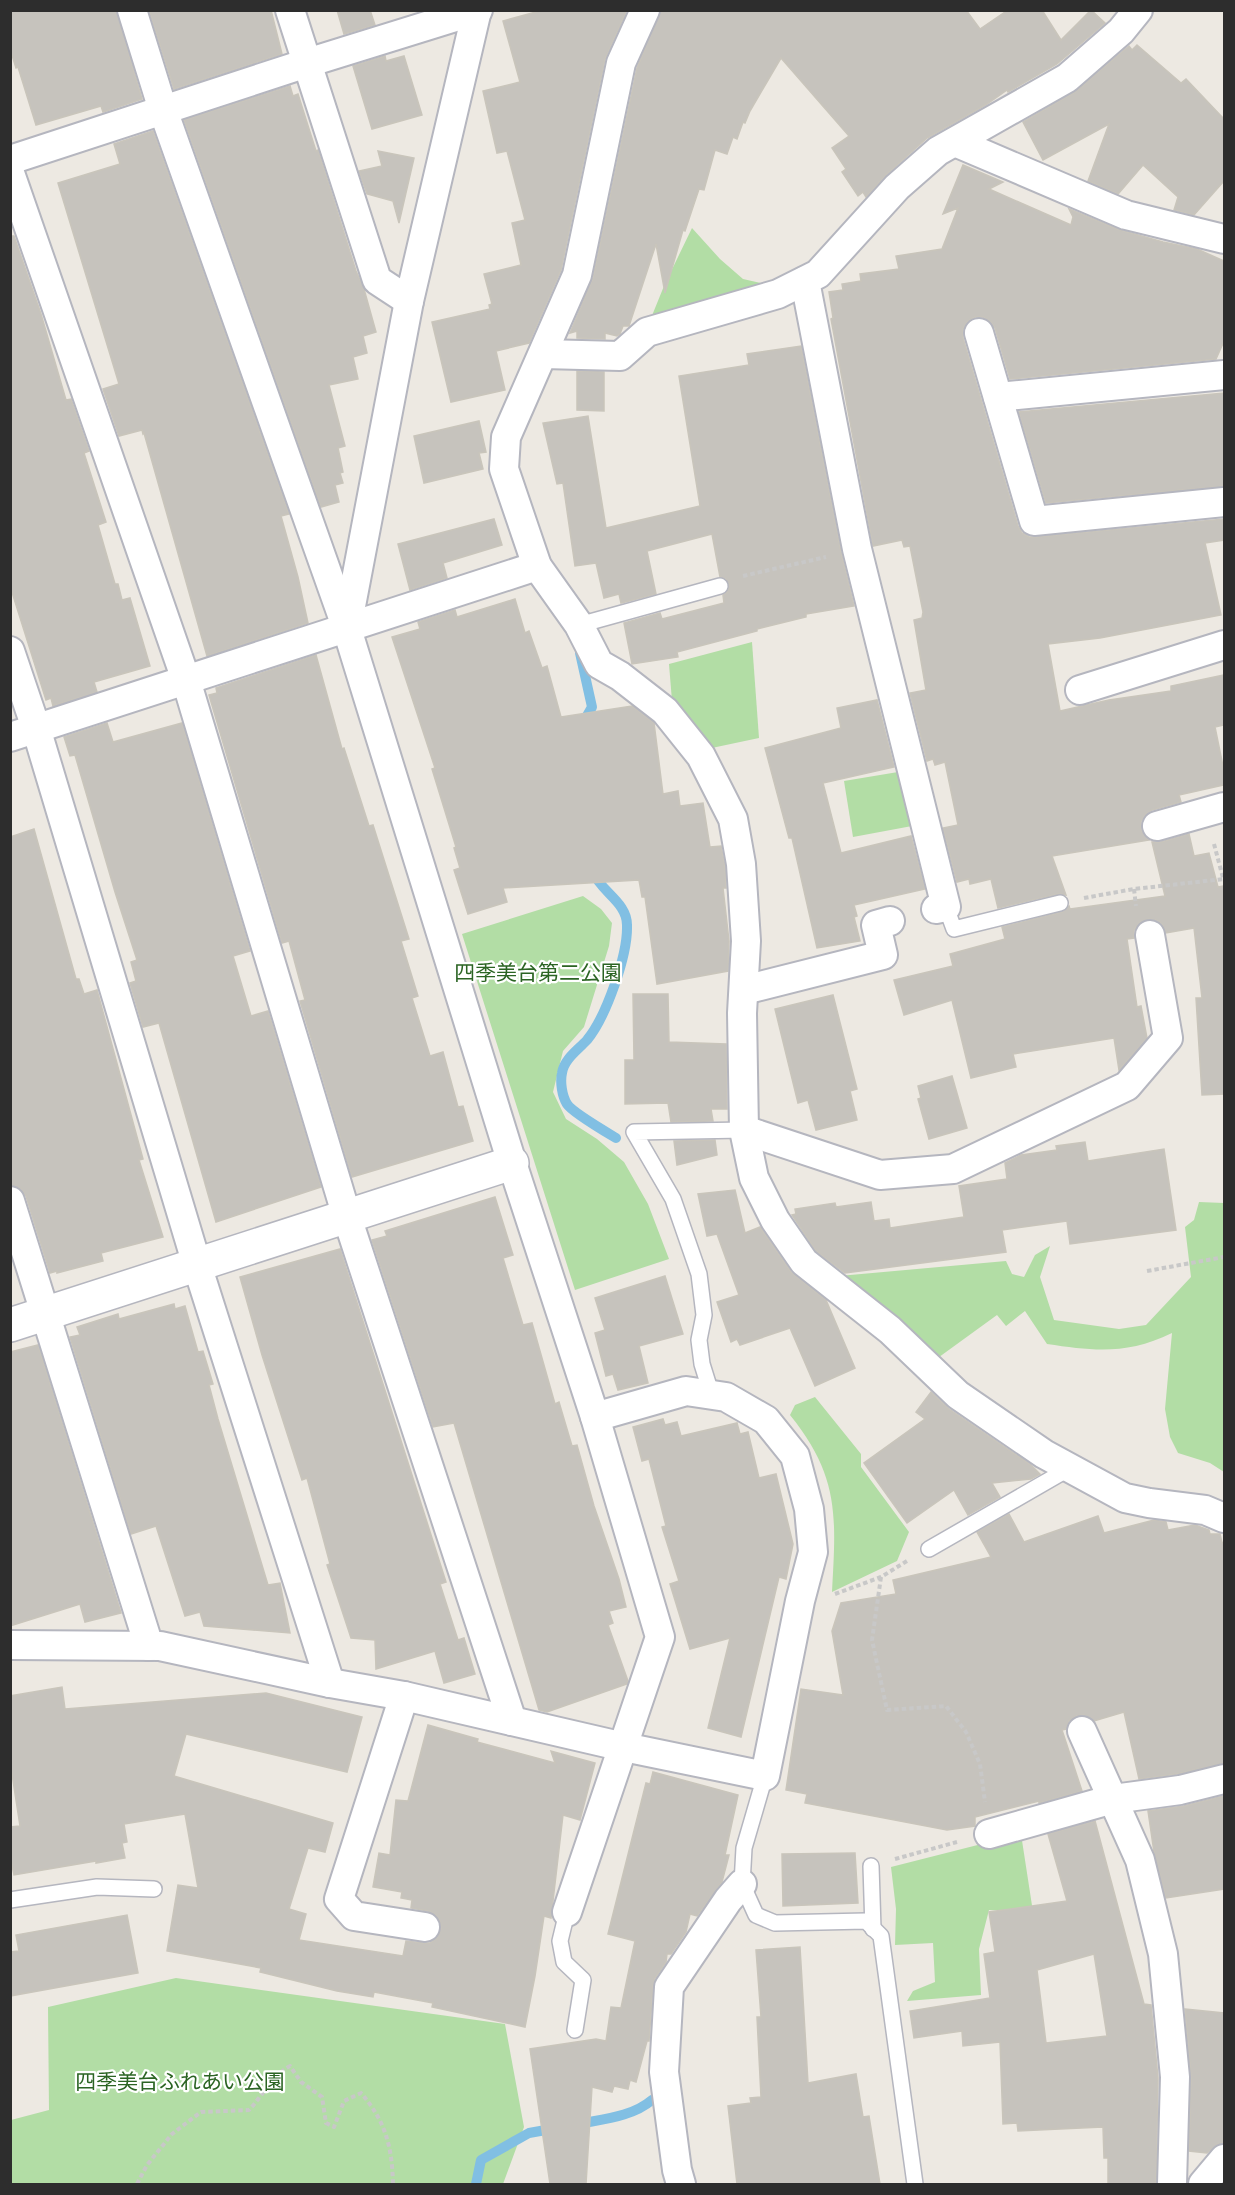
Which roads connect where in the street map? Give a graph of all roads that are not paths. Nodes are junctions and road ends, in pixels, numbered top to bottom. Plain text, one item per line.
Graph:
1 (132, 10) edge
2 (290, 10) edge
3 (645, 10) edge
4 (1138, 10) edge
5 (477, 11) edge
6 (307, 63) junction
7 (163, 110) junction
8 (955, 142) junction
9 (10, 160) edge
10 (10, 173) edge
11 (1224, 239) edge
12 (805, 281) junction
13 (409, 301) junction
14 (979, 333) dead end
15 (543, 354) junction
16 (1224, 375) edge
17 (998, 397) junction
18 (1224, 502) edge
19 (537, 566) junction
20 (720, 586) road end
21 (579, 625) junction
22 (347, 629) junction
23 (1224, 645) edge
24 (10, 651) edge
25 (186, 680) junction
26 (1080, 690) dead end
27 (23, 732) edge
28 (1224, 807) edge
29 (1157, 826) dead end
30 (1060, 903) road end
31 (941, 908) joint
32 (890, 921) dead end
33 (1150, 935) dead end
34 (744, 990) junction
35 (744, 1130) junction
36 (512, 1163) junction
37 (10, 1201) edge
38 (347, 1217) junction
39 (197, 1265) junction
40 (45, 1314) junction
41 (10, 1325) edge
42 (712, 1396) junction
43 (595, 1417) junction
44 (1070, 1468) junction
45 (1224, 1518) edge
46 (929, 1549) road end
47 (10, 1645) edge
48 (148, 1646) junction
49 (330, 1683) junction
50 (404, 1696) junction
51 (512, 1721) junction
52 (1082, 1731) dead end
53 (624, 1747) junction
54 (765, 1776) junction
55 (1224, 1779) edge
56 (1113, 1799) junction
57 (988, 1834) road end
58 (871, 1866) road end
59 (742, 1884) junction
60 (154, 1889) dead end
61 (10, 1900) edge
62 (567, 1912) joint
63 (425, 1927) dead end
64 (873, 1929) junction
65 (575, 2030) dead end
66 (1224, 2159) edge
67 (681, 2184) edge
68 (915, 2184) edge
69 (1172, 2184) edge
70 (1203, 2184) edge

1 - 7 street
2 - 6 street
3 - 15 street
4 - 8 street
5 - 6 street
5 - 13 street
6 - 7 street
6 - 13 street
7 - 9 street
7 - 22 street
8 - 11 street
8 - 12 street
10 - 25 street
12 - 15 street
12 - 31 street
13 - 22 street
14 - 17 street
15 - 19 street
16 - 17 street
17 - 18 street
19 - 21 street
19 - 22 street
20 - 21 lane
21 - 34 street
22 - 25 street
22 - 36 street
23 - 26 street
24 - 27 street
25 - 27 street
25 - 38 street
27 - 39 street
28 - 29 street
30 - 31 lane
32 - 34 street
33 - 35 street
34 - 35 street
35 - 42 lane
35 - 44 street
36 - 38 street
36 - 43 street
37 - 40 street
38 - 39 street
38 - 51 street
39 - 40 street
39 - 49 street
40 - 41 street
40 - 48 street
42 - 43 street
42 - 54 street
43 - 53 street
44 - 45 street
44 - 46 lane
47 - 48 street
48 - 49 street
49 - 50 street
50 - 51 street
50 - 63 street
51 - 53 street
52 - 56 street
53 - 54 street
53 - 62 street
54 - 59 lane
55 - 56 street
56 - 57 street
56 - 69 street
58 - 64 lane
59 - 64 lane
59 - 67 street
60 - 61 lane
62 - 65 lane
64 - 68 lane
66 - 70 street

